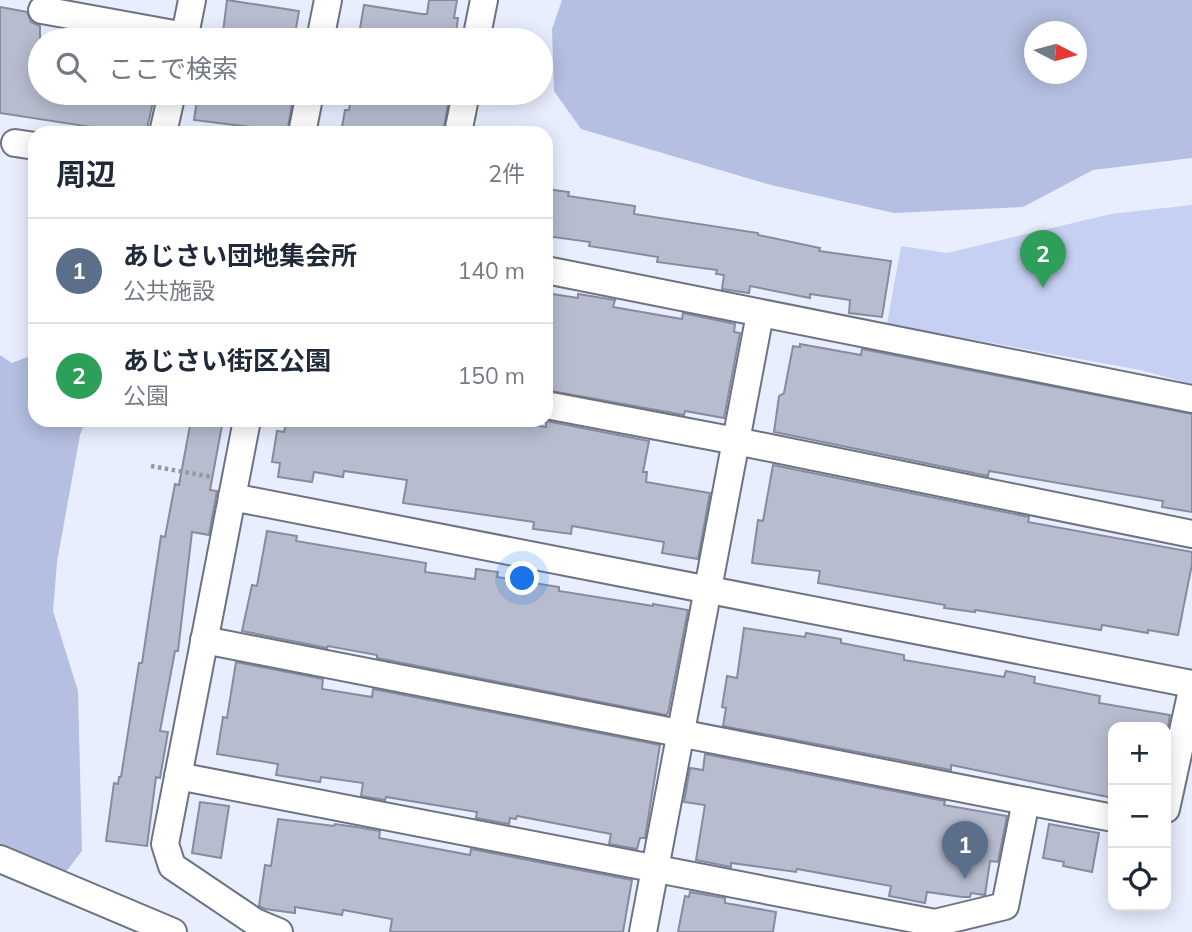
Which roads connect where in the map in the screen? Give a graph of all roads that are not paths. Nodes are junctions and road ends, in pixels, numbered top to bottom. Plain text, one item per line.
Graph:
1 (192, 0) edge
2 (328, 0) edge
3 (484, 0) edge
4 (42, 10) dead end
5 (133, 28) edge
6 (186, 28) edge
7 (322, 28) edge
8 (478, 28) edge
9 (169, 105) edge
10 (308, 105) edge
11 (464, 105) edge
12 (165, 126) edge
13 (303, 126) edge
14 (459, 126) edge
15 (553, 271) edge
16 (760, 314) junction
17 (1192, 399) edge
18 (553, 406) edge
19 (246, 427) edge
20 (736, 441) junction
21 (233, 489) junction
22 (1192, 534) edge
23 (708, 590) junction
24 (204, 640) junction
25 (1192, 687) edge
26 (681, 735) junction
27 (178, 776) junction
28 (1171, 786) edge
29 (1026, 801) junction
30 (1108, 817) edge
31 (0, 859) edge
32 (656, 868) junction
33 (173, 932) edge
34 (279, 932) edge
35 (643, 932) edge

1 - 6 street
2 - 7 street
3 - 8 street
4 - 5 street
9 - 12 street
10 - 13 street
11 - 14 street
15 - 16 street
16 - 17 street
16 - 20 street
18 - 20 street
19 - 21 street
20 - 22 street
20 - 23 street
21 - 23 street
21 - 24 street
23 - 25 street
23 - 26 street
24 - 26 street
24 - 27 street
25 - 28 street
26 - 29 street
26 - 32 street
27 - 32 street
27 - 34 street
29 - 30 street
29 - 32 street
31 - 33 street
32 - 35 street

